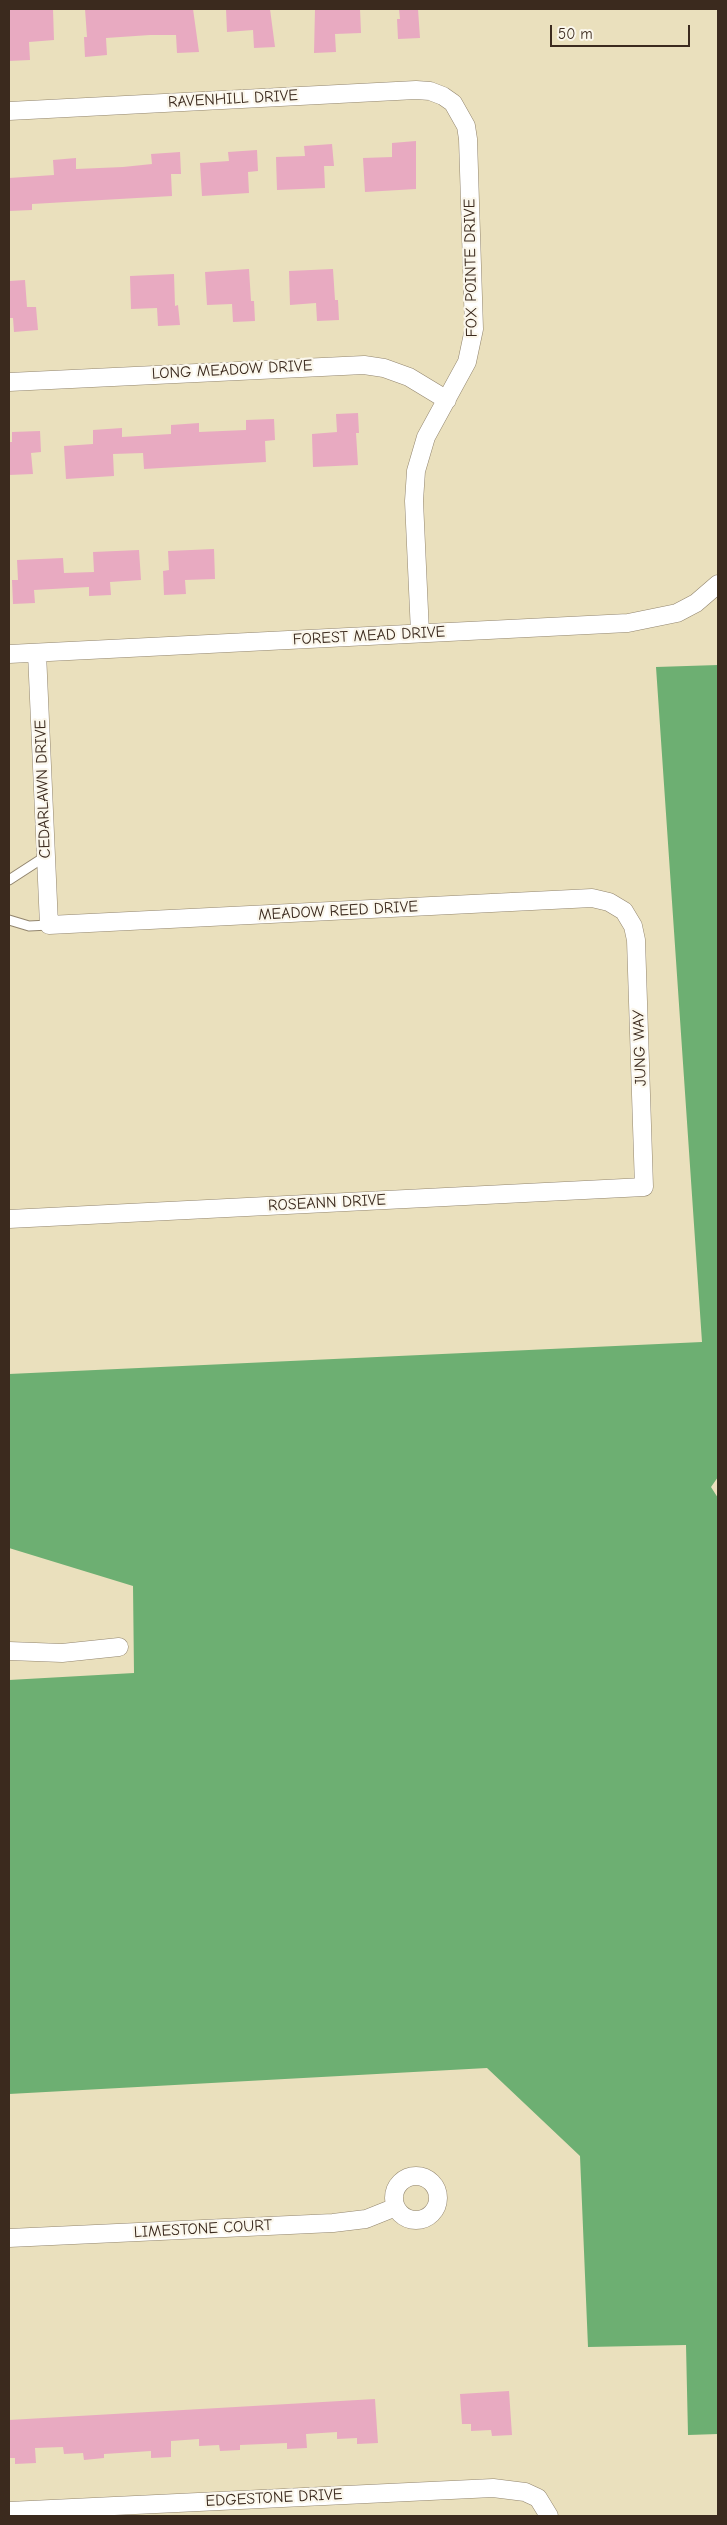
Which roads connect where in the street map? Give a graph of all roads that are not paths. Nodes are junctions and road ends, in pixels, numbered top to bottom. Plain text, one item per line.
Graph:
1 (453, 104) joint
2 (9, 111) edge
3 (9, 382) edge
4 (447, 400) junction
5 (718, 584) edge
6 (420, 633) junction
7 (37, 653) junction
8 (9, 654) edge
9 (46, 856) junction
10 (9, 880) edge
11 (624, 911) joint
12 (9, 920) edge
13 (49, 925) junction
14 (644, 1188) joint
15 (9, 1219) edge
16 (119, 1647) dead end
17 (9, 1651) edge
18 (396, 2207) dead end
19 (9, 2238) edge
20 (9, 2511) edge
21 (549, 2516) edge

1 - 2 street, RAVENHILL DRIVE
1 - 4 street, FOX POINTE DRIVE
3 - 4 street, LONG MEADOW DRIVE
4 - 6 street, FOX POINTE DRIVE
5 - 6 street, FOREST MEAD DRIVE
6 - 7 street, FOREST MEAD DRIVE
7 - 8 street, FOREST MEAD DRIVE
7 - 9 street, CEDARLAWN DRIVE
9 - 10 lane
9 - 13 street, CEDARLAWN DRIVE
11 - 13 street, MEADOW REED DRIVE
11 - 14 street, JUNG WAY
12 - 13 lane
14 - 15 street, ROSEANN DRIVE
16 - 17 street
18 - 19 street, LIMESTONE COURT
20 - 21 street, EDGESTONE DRIVE

